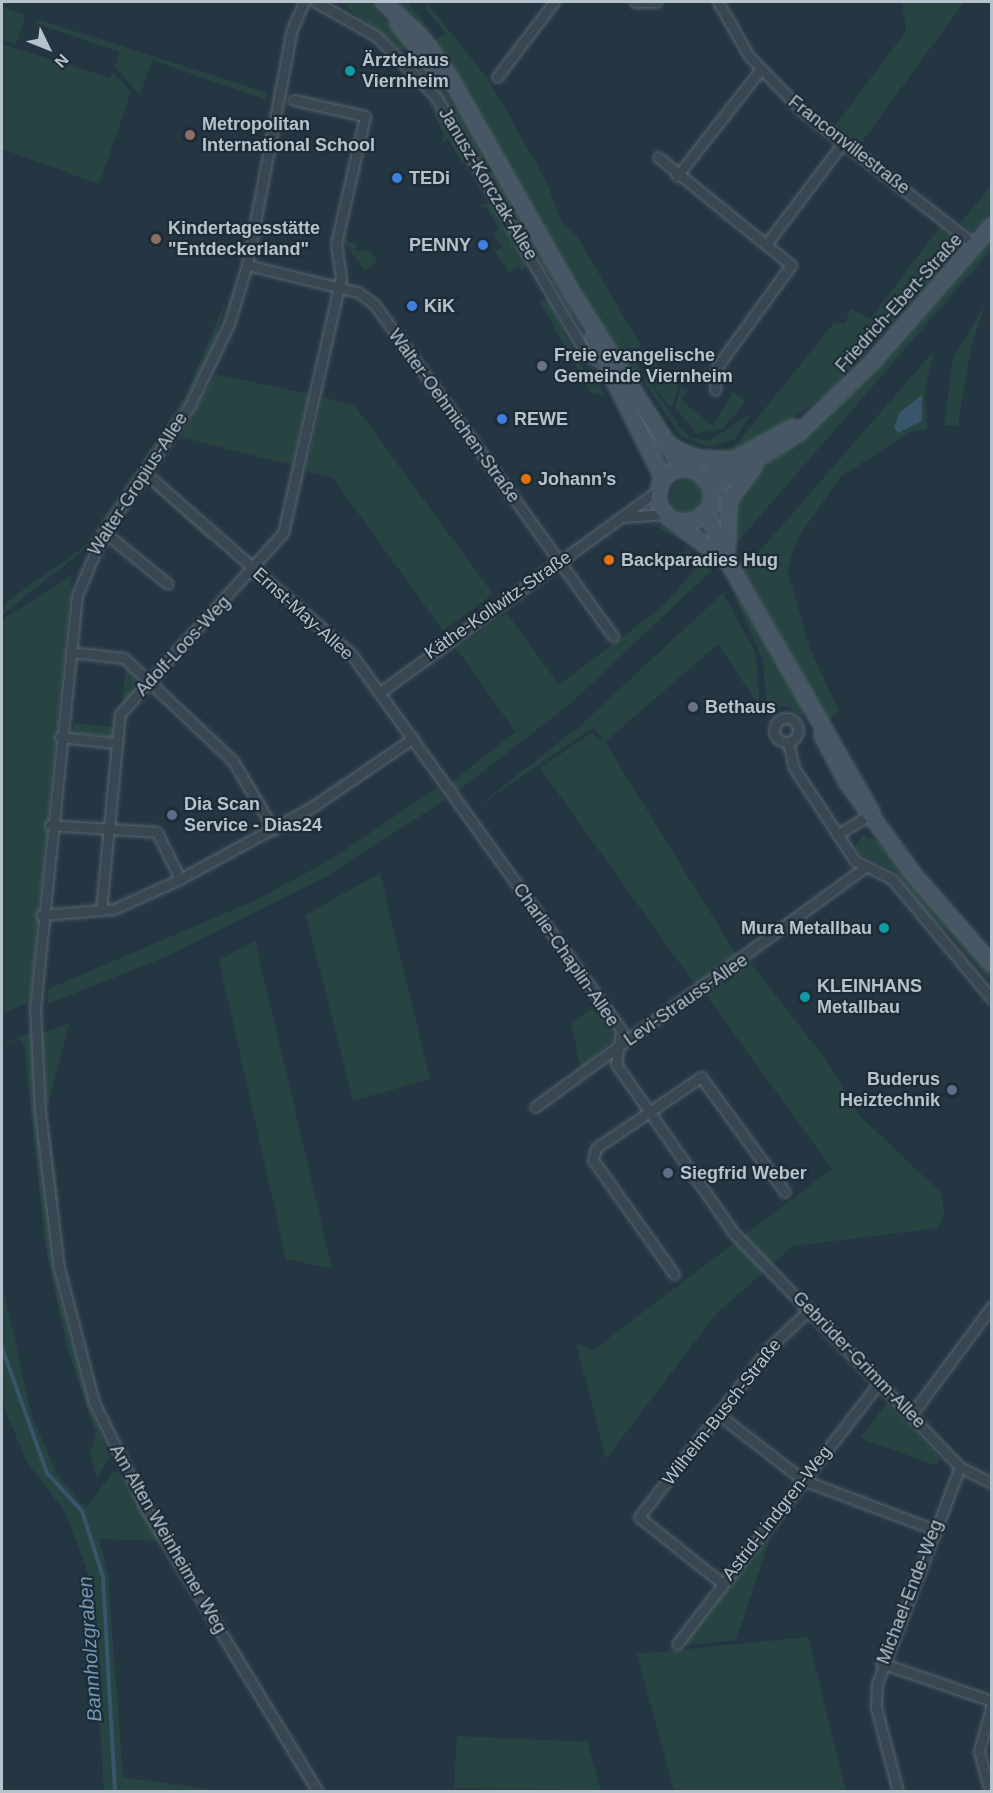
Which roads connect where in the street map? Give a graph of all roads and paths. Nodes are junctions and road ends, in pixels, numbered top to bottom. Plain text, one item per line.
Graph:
1 (304, 2) edge
2 (316, 2) edge
3 (554, 2) edge
4 (635, 2) edge
5 (656, 2) edge
6 (718, 2) edge
7 (385, 4) edge
8 (761, 69) junction
9 (497, 78) dead end
10 (294, 100) dead end
11 (843, 143) junction
12 (658, 157) dead end
13 (677, 176) junction
14 (992, 225) edge
15 (768, 243) junction
16 (975, 245) junction
17 (247, 265) junction
18 (339, 287) junction
19 (572, 293) junction
20 (607, 366) junction
21 (715, 390) dead end
22 (831, 403) junction
23 (665, 443) junction
24 (760, 460) junction
25 (737, 461) junction
26 (682, 468) junction
27 (144, 472) junction
28 (704, 476) junction
29 (660, 484) junction
30 (712, 488) junction
31 (708, 514) junction
32 (619, 518) junction
33 (669, 518) junction
34 (104, 532) junction
35 (559, 562) junction
36 (729, 563) junction
37 (253, 569) junction
38 (168, 584) dead end
39 (614, 636) dead end
40 (70, 652) junction
41 (150, 682) junction
42 (379, 693) junction
43 (60, 737) junction
44 (413, 738) junction
45 (788, 742) dead end
46 (116, 743) junction
47 (460, 804) joint
48 (872, 813) junction
49 (50, 825) junction
50 (274, 830) junction
51 (107, 831) junction
52 (837, 835) junction
53 (863, 869) junction
54 (180, 879) junction
55 (101, 910) junction
56 (41, 915) junction
57 (992, 964) edge
58 (992, 999) edge
59 (36, 1018) joint
60 (618, 1047) junction
61 (535, 1107) dead end
62 (648, 1110) junction
63 (785, 1192) dead end
64 (732, 1229) joint
65 (674, 1274) dead end
66 (992, 1306) edge
67 (809, 1310) junction
68 (879, 1383) junction
69 (718, 1414) junction
70 (911, 1415) junction
71 (960, 1467) junction
72 (803, 1480) junction
73 (992, 1483) edge
74 (933, 1529) junction
75 (723, 1584) junction
76 (677, 1644) dead end
77 (881, 1664) junction
78 (992, 1703) edge
79 (318, 1791) edge
80 (897, 1791) edge
81 (990, 1791) edge

1 - 17 street, Walter-Gropius-Allee
2 - 20 street, Janusz-Korczak-Allee
3 - 9 street
4 - 5 street
6 - 8 street, Franconvillestraße
7 - 19 main road
8 - 11 street, Franconvillestraße
8 - 13 street
10 - 18 street, Adolf-Loos-Weg
11 - 15 street
11 - 16 street, Franconvillestraße
12 - 13 street
13 - 15 street
14 - 16 main road, Friedrich-Ebert-Straße
15 - 21 street
16 - 22 main road, Friedrich-Ebert-Straße
17 - 18 street, Walter-Oehmichen-Straße
17 - 27 street, Walter-Gropius-Allee
18 - 35 street, Walter-Oehmichen-Straße
18 - 37 street, Adolf-Loos-Weg
19 - 20 main road
19 - 23 main road
20 - 29 main road
22 - 24 main road, Friedrich-Ebert-Straße
22 - 25 main road, Friedrich-Ebert-Straße
23 - 25 main road
23 - 26 main road
24 - 30 main road, Friedrich-Ebert-Straße
24 - 36 main road
25 - 28 main road, Friedrich-Ebert-Straße
26 - 28 main road
26 - 29 main road
27 - 34 street, Walter-Gropius-Allee
27 - 37 street, Ernst-May-Allee
28 - 30 main road
29 - 32 street, Käthe-Kollwitz-Straße
29 - 33 main road
30 - 31 main road
31 - 33 main road
31 - 36 main road
32 - 33 street
32 - 35 street, Käthe-Kollwitz-Straße
33 - 36 main road
34 - 38 street
34 - 40 street, Walter-Gropius-Allee
35 - 39 street, Walter-Oehmichen-Straße
35 - 42 street, Käthe-Kollwitz-Straße
36 - 48 main road
37 - 41 street, Adolf-Loos-Weg
37 - 42 street, Ernst-May-Allee
40 - 41 street
40 - 43 street, Walter-Gropius-Allee
41 - 46 street, Adolf-Loos-Weg
41 - 50 street
42 - 44 street, Ernst-May-Allee
43 - 46 street
43 - 49 street, Walter-Gropius-Allee
44 - 47 street, Ernst-May-Allee
44 - 50 street
45 - 52 street
46 - 51 street, Adolf-Loos-Weg
47 - 60 street, Charlie-Chaplin-Allee
48 - 52 street
48 - 57 main road
49 - 51 street
49 - 56 street, Walter-Gropius-Allee
50 - 54 street
51 - 54 street
51 - 55 street, Adolf-Loos-Weg
52 - 53 street
53 - 58 street
53 - 60 street, Levi-Strauss-Allee
54 - 55 street
55 - 56 street
56 - 59 street, Walter-Gropius-Allee
59 - 79 street, Am Alten Weinheimer Weg
60 - 61 street, Levi-Strauss-Allee
60 - 62 street, Charlie-Chaplin-Allee
62 - 63 street
62 - 64 street, Charlie-Chaplin-Allee
62 - 65 street
64 - 67 street, Gebrüder-Grimm-Allee
66 - 70 street
67 - 68 street, Gebrüder-Grimm-Allee
67 - 69 street, Wilhelm-Busch-Straße
68 - 70 street, Gebrüder-Grimm-Allee
68 - 72 street, Astrid-Lindgren-Weg
69 - 72 street
69 - 75 street, Wilhelm-Busch-Straße
70 - 71 street, Gebrüder-Grimm-Allee
71 - 73 street, Gebrüder-Grimm-Allee
71 - 74 street, Michael-Ende-Weg
72 - 74 street
72 - 75 street, Astrid-Lindgren-Weg
74 - 77 street, Michael-Ende-Weg
75 - 76 street, Astrid-Lindgren-Weg
77 - 78 street
77 - 80 street, Michael-Ende-Weg
78 - 81 street

